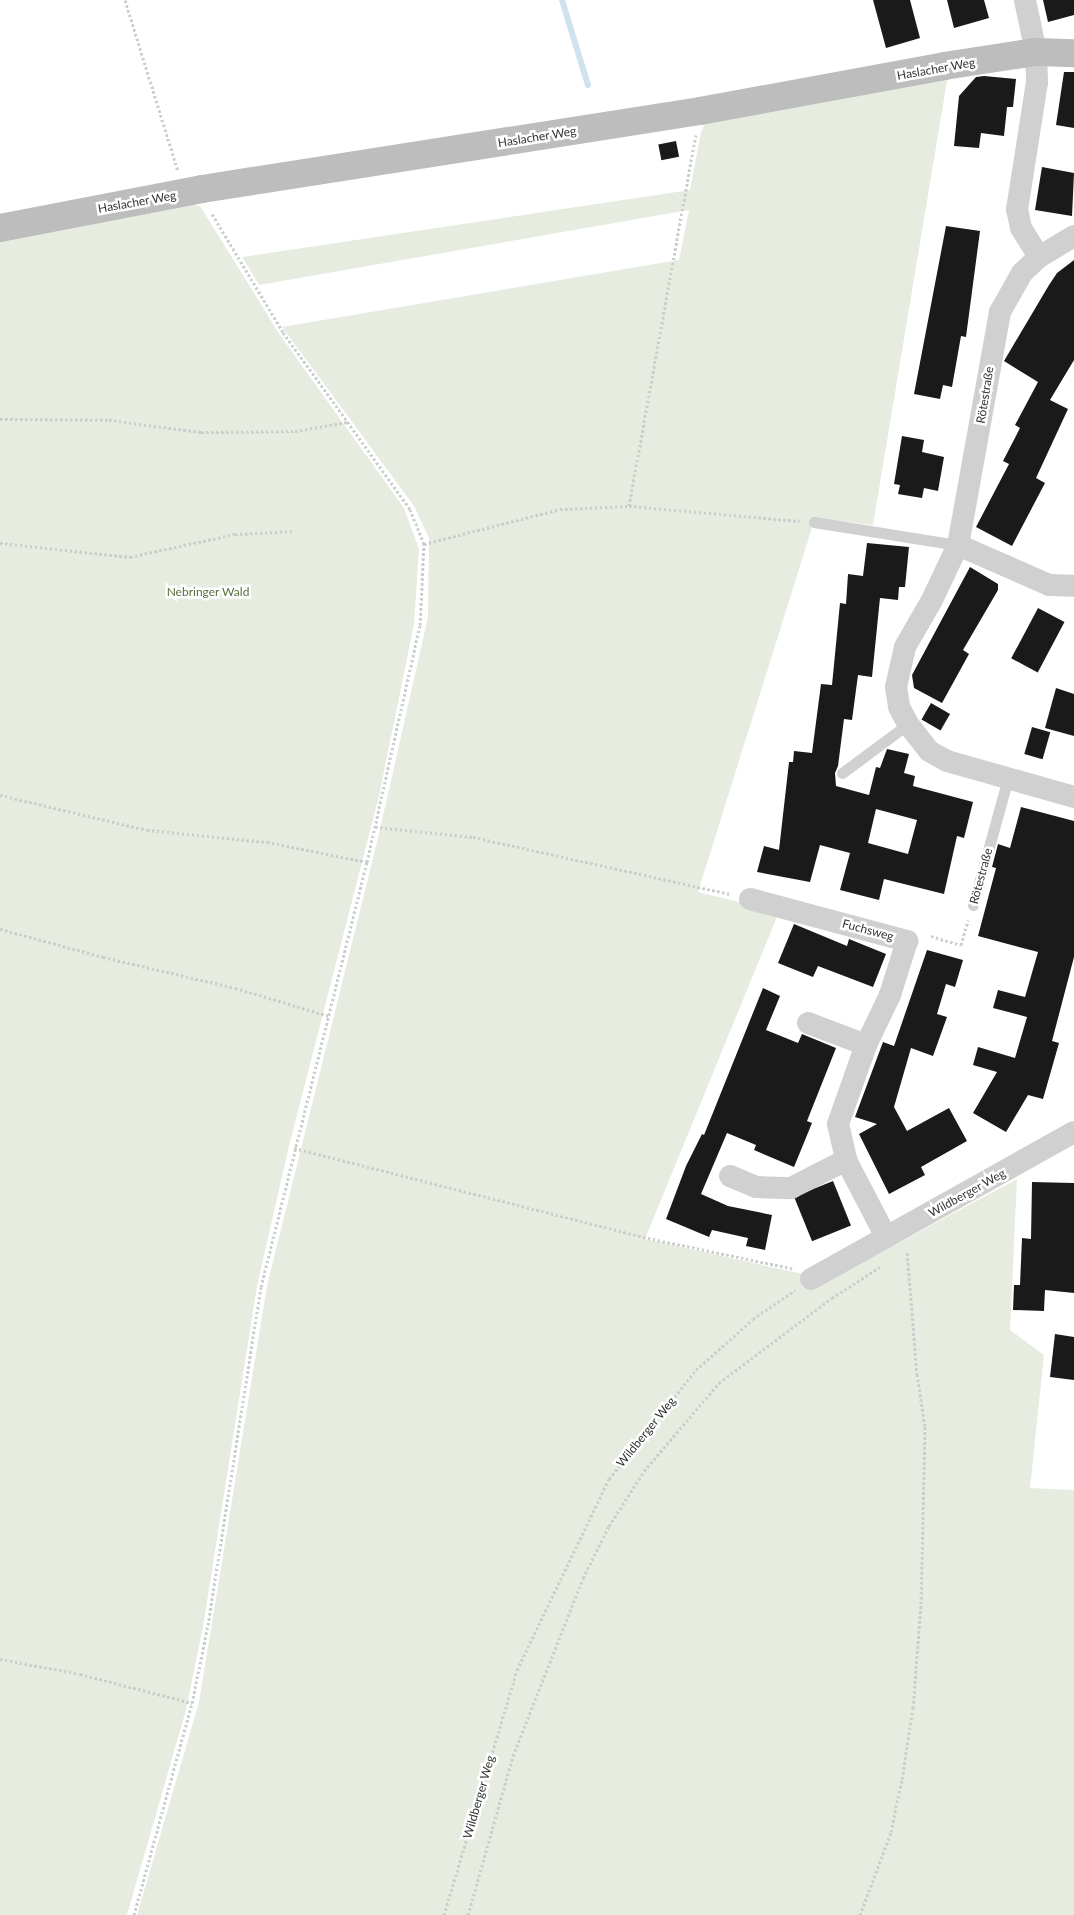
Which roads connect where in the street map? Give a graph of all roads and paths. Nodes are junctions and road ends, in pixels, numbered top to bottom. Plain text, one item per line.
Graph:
1 (125, 0) edge
2 (1025, 0) edge
3 (1036, 52) junction
4 (1074, 53) edge
5 (693, 160) dead end
6 (194, 191) junction
7 (0, 228) edge
8 (1074, 236) edge
9 (1038, 257) junction
10 (0, 419) edge
11 (348, 422) junction
12 (629, 506) junction
13 (814, 522) joint
14 (293, 531) dead end
15 (0, 543) edge
16 (424, 544) junction
17 (958, 545) junction
18 (1074, 586) edge
19 (908, 724) junction
20 (842, 773) dead end
21 (1008, 778) junction
22 (0, 795) edge
23 (1074, 797) edge
24 (376, 827) junction
25 (368, 862) junction
26 (750, 899) joint
27 (973, 905) joint
28 (0, 929) edge
29 (931, 936) dead end
30 (329, 1016) junction
31 (808, 1023) dead end
32 (866, 1045) junction
33 (1074, 1132) edge
34 (294, 1148) junction
35 (846, 1160) junction
36 (730, 1176) dead end
37 (898, 1239) junction
38 (899, 1255) dead end
39 (882, 1266) dead end
40 (811, 1279) junction
41 (0, 1659) edge
42 (192, 1703) junction
43 (134, 1915) edge
44 (444, 1915) edge
45 (468, 1915) edge
46 (860, 1915) edge

1 - 6 path
2 - 3 street
3 - 4 street, Haslacher Weg
3 - 6 street, Haslacher Weg
3 - 9 street
5 - 12 path
6 - 7 street, Haslacher Weg
6 - 11 path
8 - 9 street, Rötestraße
9 - 17 street, Rötestraße
10 - 11 path
11 - 16 path
12 - 13 path
12 - 16 path
13 - 17 lane
14 - 15 path
16 - 24 path
17 - 18 street
17 - 19 street, Rötestraße
19 - 20 lane
19 - 21 street, Rötestraße
21 - 23 street, Rötestraße
21 - 27 lane, Rötestraße
22 - 25 path
24 - 25 path
24 - 26 path
25 - 30 path
26 - 32 street, Fuchsweg
27 - 29 path, Rötestraße
28 - 30 path
30 - 34 path
31 - 32 street
32 - 35 street, Fuchsweg
33 - 37 street, Wildberger Weg
34 - 40 path
34 - 42 path
35 - 36 street
35 - 37 street, Fuchsweg
37 - 38 path
37 - 40 street, Wildberger Weg
37 - 46 path
39 - 45 path
40 - 44 path, Wildberger Weg
41 - 42 path
42 - 43 path

